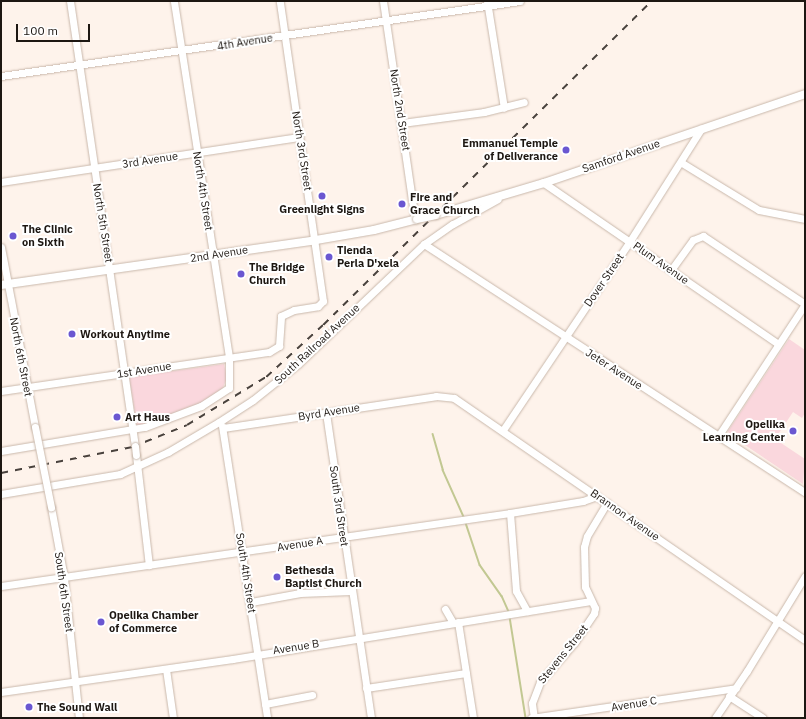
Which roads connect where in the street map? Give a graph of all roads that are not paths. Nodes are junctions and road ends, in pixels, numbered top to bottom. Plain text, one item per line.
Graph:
1 (70, 1) edge
2 (174, 1) edge
3 (280, 1) edge
4 (383, 1) edge
5 (520, 1) edge
6 (488, 4) edge
7 (386, 21) junction
8 (285, 36) junction
9 (181, 51) junction
10 (79, 66) junction
11 (1, 76) edge
12 (805, 95) edge
13 (524, 102) dead end
14 (504, 108) junction
15 (402, 123) junction
16 (702, 129) junction
17 (299, 137) junction
18 (197, 153) junction
19 (682, 163) junction
20 (94, 168) junction
21 (1, 182) edge
22 (544, 182) junction
23 (503, 196) junction
24 (436, 215) joint
25 (805, 219) edge
26 (416, 220) junction
27 (316, 240) junction
28 (630, 241) junction
29 (424, 244) junction
30 (1, 247) edge
31 (213, 255) junction
32 (671, 270) junction
33 (110, 271) junction
34 (4, 284) edge
35 (804, 307) edge
36 (566, 337) junction
37 (280, 340) joint
38 (778, 344) junction
39 (228, 357) junction
40 (125, 374) junction
41 (27, 387) junction
42 (1, 391) edge
43 (442, 395) joint
44 (326, 413) junction
45 (221, 425) junction
46 (503, 430) junction
47 (133, 432) junction
48 (719, 435) junction
49 (1, 451) edge
50 (42, 467) joint
51 (137, 467) junction
52 (805, 492) edge
53 (1, 494) edge
54 (597, 496) junction
55 (607, 503) junction
56 (510, 513) junction
57 (343, 537) junction
58 (242, 552) junction
59 (149, 565) junction
60 (805, 576) edge
61 (64, 578) junction
62 (1, 586) edge
63 (351, 591) junction
64 (519, 599) junction
65 (590, 601) junction
66 (251, 602) junction
67 (444, 609) dead end
68 (527, 611) junction
69 (518, 613) junction
70 (777, 621) junction
71 (455, 623) junction
72 (358, 637) junction
73 (805, 640) edge
74 (256, 653) junction
75 (166, 669) junction
76 (466, 673) junction
77 (75, 681) junction
78 (366, 688) junction
79 (736, 688) junction
80 (1, 692) edge
81 (312, 695) dead end
82 (729, 696) junction
83 (265, 704) junction
84 (79, 718) edge
85 (173, 718) edge
86 (267, 718) edge
87 (371, 718) edge
88 (473, 718) edge
89 (533, 718) edge
90 (715, 718) edge
91 (763, 718) edge

1 - 10 street, North 5th Street
2 - 9 street, North 4th Street
3 - 8 street, North 3rd Street
4 - 7 street, North 2nd Street
5 - 6 street, 4th Avenue
6 - 7 street, 4th Avenue
6 - 14 street
7 - 8 street, 4th Avenue
7 - 15 street, North 2nd Street
8 - 9 street, 4th Avenue
8 - 17 street, North 3rd Street
9 - 10 street, 4th Avenue
9 - 18 street, North 4th Street
10 - 11 street, 4th Avenue
10 - 20 street, North 5th Street
12 - 16 main road, Samford Avenue
13 - 14 street
14 - 15 street
15 - 26 street, North 2nd Street
16 - 19 street, Dover Street
16 - 22 main road, Samford Avenue
17 - 18 street, 3rd Avenue
17 - 27 street, North 3rd Street
18 - 20 street, 3rd Avenue
18 - 31 street, North 4th Street
19 - 25 street
19 - 28 street, Dover Street
20 - 21 street, 3rd Avenue
20 - 33 street, North 5th Street
22 - 23 main road, Samford Avenue
22 - 28 street, Plum Avenue
23 - 24 main road, Samford Avenue
23 - 29 street, South Railroad Avenue
24 - 26 main road, 2nd Avenue, bridge
26 - 27 main road, 2nd Avenue
27 - 31 main road, 2nd Avenue
27 - 37 street, North 3rd Street
28 - 32 street, Plum Avenue
28 - 36 street, Dover Street
29 - 36 street, Jeter Avenue
29 - 45 street, South Railroad Avenue
30 - 34 street, North 6th Street
31 - 33 main road, 2nd Avenue
31 - 39 street, North 4th Street
32 - 35 street
32 - 38 street, Plum Avenue
33 - 34 main road, 2nd Avenue
33 - 40 street, North 5th Street
34 - 41 street, North 6th Street
35 - 38 street
36 - 46 street, Dover Street
36 - 48 street, Jeter Avenue
37 - 39 street, 1st Avenue
38 - 48 street
39 - 40 street, 1st Avenue
39 - 47 street, North 4th Street
40 - 41 street, 1st Avenue
40 - 47 street, North 5th Street
41 - 42 street, 1st Avenue
41 - 50 street, North 6th Street, bridge
43 - 44 street, Byrd Avenue
43 - 46 street, Brannon Avenue
44 - 45 street, Byrd Avenue
44 - 57 street, South 3rd Street
45 - 51 street, South Railroad Avenue
45 - 58 street, South 4th Street
46 - 54 street, Brannon Avenue
47 - 49 street
47 - 51 street, North 5th Street, bridge
48 - 52 street, Jeter Avenue
50 - 61 street, South 6th Street, bridge
51 - 53 street, South Railroad Avenue
51 - 59 street, North 5th Street
54 - 55 street, Brannon Avenue
54 - 56 street, Avenue A
55 - 65 street, Stevens Street
55 - 70 street, Brannon Avenue
56 - 57 street, Avenue A
56 - 64 street
57 - 58 street, Avenue A
57 - 63 street, South 3rd Street
58 - 59 street, Avenue A
58 - 66 street, South 4th Street
59 - 61 street, Avenue A
60 - 70 street
61 - 62 street, Avenue A
61 - 77 street, South 6th Street
63 - 66 street
63 - 72 street, South 3rd Street
64 - 68 street
64 - 69 street
65 - 68 street, Avenue B
65 - 89 street, Stevens Street
66 - 74 street, South 4th Street
67 - 71 street
68 - 69 street, Avenue B
69 - 71 street, Avenue B
70 - 73 street, Brannon Avenue
70 - 79 street
71 - 72 street, Avenue B
71 - 76 street
72 - 74 street, Avenue B
72 - 78 street, South 3rd Street
74 - 75 street, Avenue B
74 - 83 street, South 4th Street
75 - 77 street, Avenue B
75 - 85 street
76 - 78 street
76 - 88 street
77 - 80 street, Avenue B
77 - 84 street, South 6th Street
78 - 87 street, South 3rd Street
79 - 82 street
79 - 89 street, Avenue C
81 - 83 street
82 - 90 street
82 - 91 street
83 - 86 street, South 4th Street

